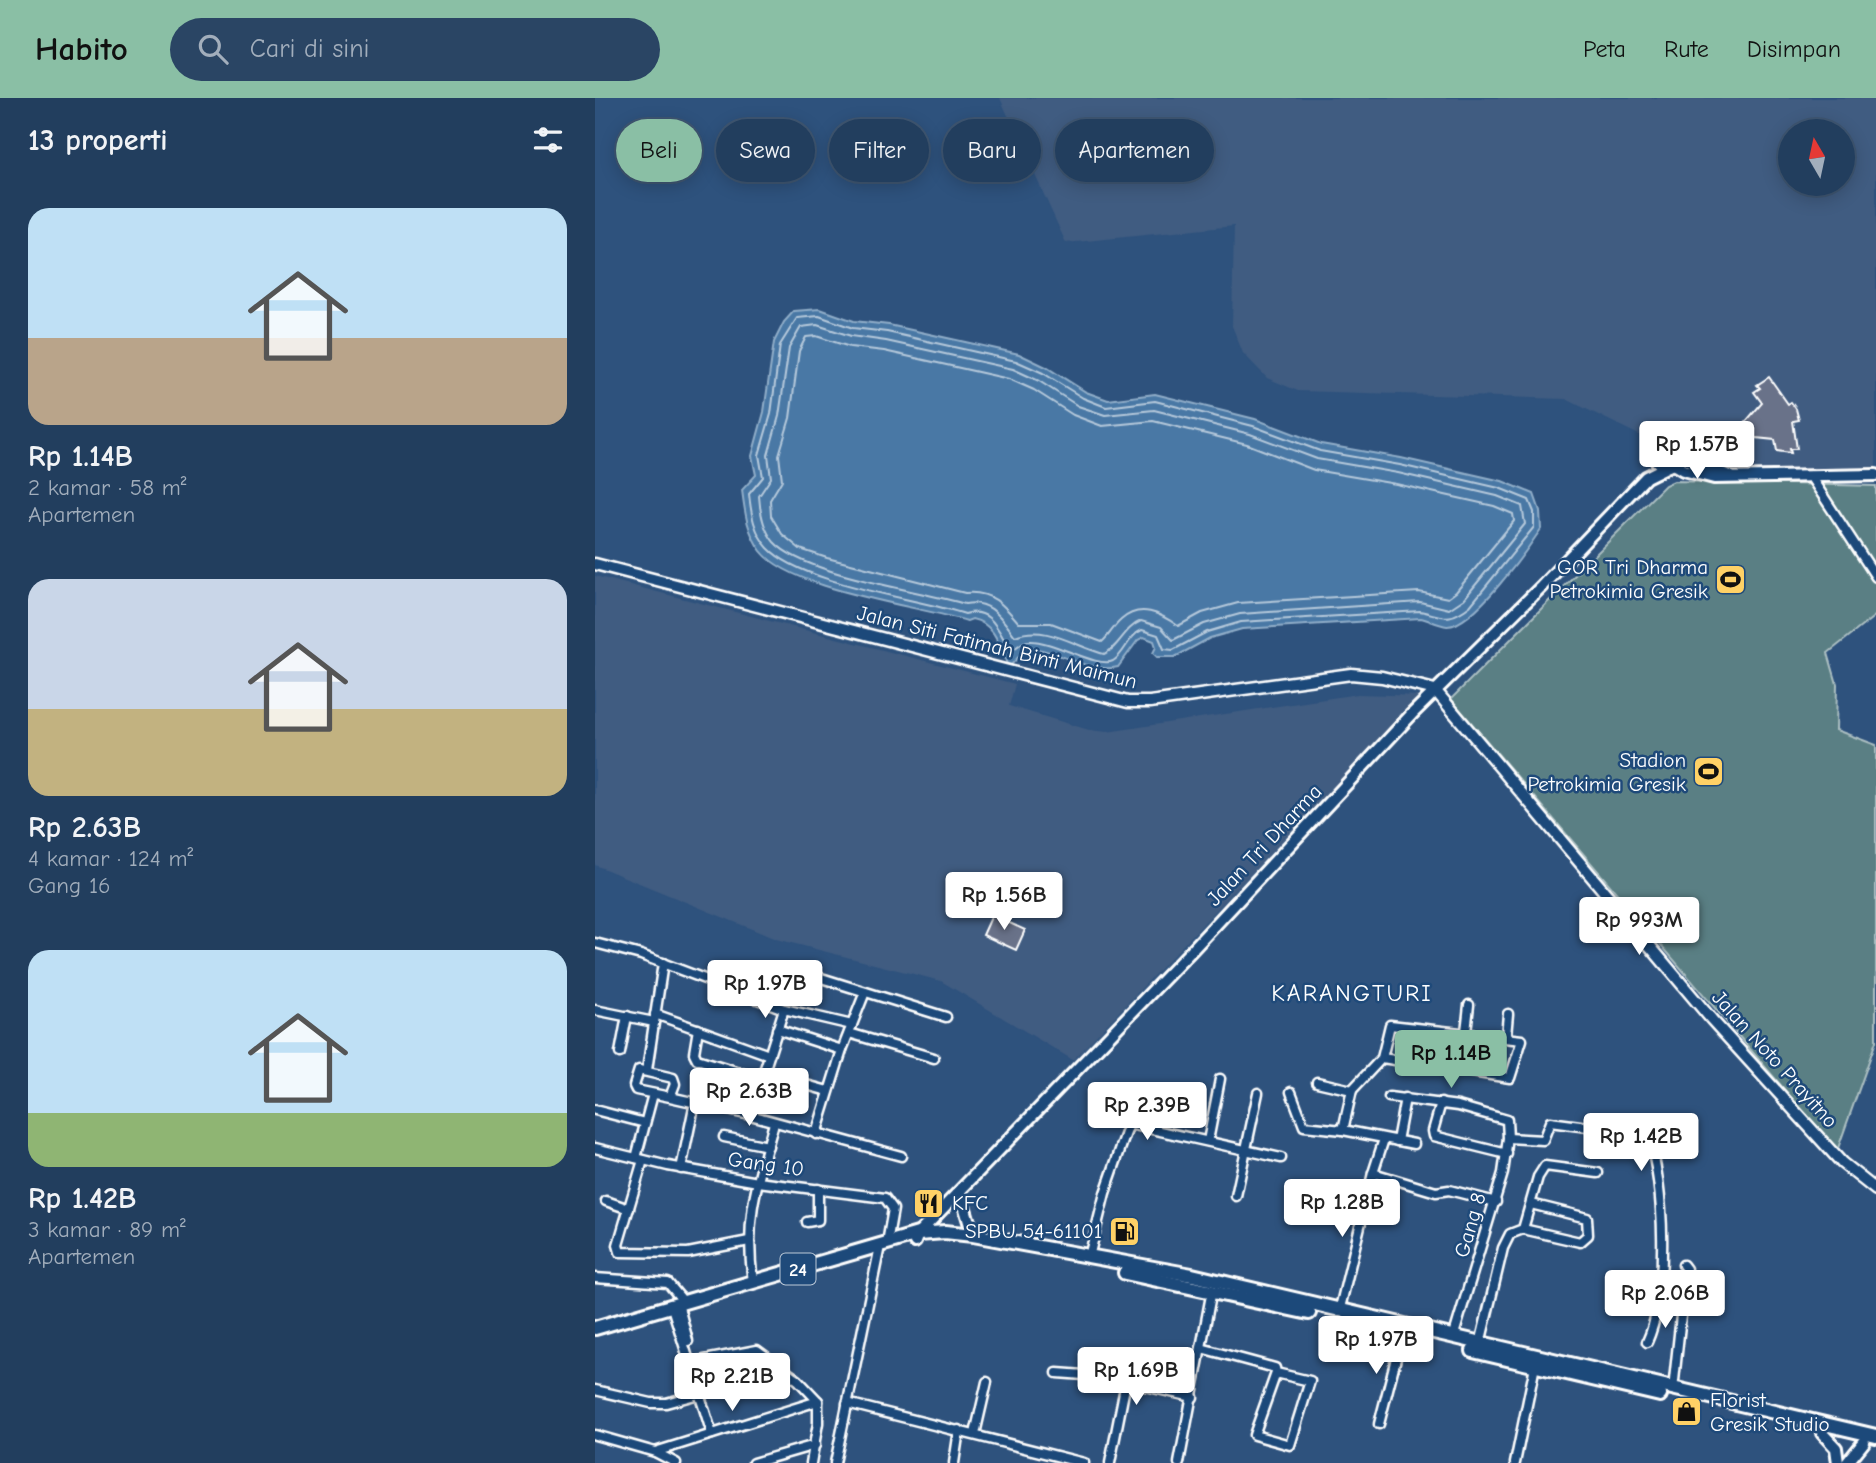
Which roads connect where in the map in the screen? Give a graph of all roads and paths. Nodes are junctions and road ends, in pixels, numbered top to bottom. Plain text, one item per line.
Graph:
1 (1655, 455) junction
2 (1673, 461) junction
3 (1872, 475) edge
4 (1810, 476) junction
5 (1646, 477) junction
6 (595, 564) edge
7 (1876, 577) edge
8 (1435, 690) junction
9 (595, 943) edge
10 (663, 963) junction
11 (802, 972) dead end
12 (865, 992) junction
13 (1469, 1005) dead end
14 (784, 1009) junction
15 (595, 1010) edge
16 (1508, 1014) dead end
17 (627, 1016) junction
18 (946, 1017) dead end
19 (654, 1018) junction
20 (698, 1029) junction
21 (777, 1029) junction
22 (851, 1029) junction
23 (1466, 1032) junction
24 (1506, 1036) junction
25 (842, 1050) junction
26 (619, 1053) dead end
27 (768, 1055) junction
28 (934, 1058) dead end
29 (1382, 1058) junction
30 (647, 1070) junction
31 (762, 1076) junction
32 (1220, 1079) dead end
33 (1317, 1082) dead end
34 (1352, 1090) junction
35 (828, 1091) junction
36 (1258, 1093) dead end
37 (1291, 1093) dead end
38 (653, 1094) junction
39 (670, 1097) junction
40 (1389, 1097) dead end
41 (1405, 1098) junction
42 (695, 1102) junction
43 (1441, 1103) junction
44 (595, 1110) edge
45 (750, 1115) junction
46 (645, 1123) junction
47 (774, 1123) junction
48 (1343, 1130) junction
49 (816, 1135) junction
50 (724, 1138) dead end
51 (1508, 1138) junction
52 (1384, 1139) junction
53 (1208, 1141) junction
54 (1397, 1141) junction
55 (1414, 1144) dead end
56 (768, 1146) junction
57 (595, 1148) edge
58 (1246, 1149) junction
59 (1507, 1154) junction
60 (901, 1156) dead end
61 (1281, 1158) dead end
62 (640, 1159) junction
63 (681, 1168) junction
64 (1373, 1173) junction
65 (1598, 1173) dead end
66 (758, 1182) junction
67 (818, 1189) junction
68 (1876, 1190) edge
69 (960, 1192) junction
70 (1235, 1196) dead end
71 (606, 1201) dead end
72 (1496, 1202) junction
73 (1531, 1204) junction
74 (629, 1209) junction
75 (807, 1222) dead end
76 (1523, 1229) junction
77 (917, 1238) junction
78 (974, 1239) junction
79 (749, 1241) junction
80 (883, 1247) junction
81 (1089, 1257) junction
82 (1683, 1265) dead end
83 (595, 1278) edge
84 (754, 1282) junction
85 (1212, 1290) junction
86 (677, 1306) junction
87 (1339, 1312) junction
88 (595, 1328) edge
89 (595, 1334) edge
90 (1402, 1335) junction
91 (1453, 1338) junction
92 (1647, 1342) dead end
93 (1201, 1348) junction
94 (1479, 1348) junction
95 (692, 1364) junction
96 (1535, 1366) junction
97 (786, 1370) junction
98 (1056, 1373) dead end
99 (1276, 1373) junction
100 (987, 1382) dead end
101 (1126, 1382) junction
102 (1673, 1390) junction
103 (595, 1391) edge
104 (700, 1395) junction
105 (1192, 1397) junction
106 (818, 1401) junction
107 (847, 1403) junction
108 (1379, 1424) dead end
109 (959, 1430) junction
110 (1822, 1433) junction
111 (712, 1434) junction
112 (975, 1434) junction
113 (595, 1436) edge
114 (1872, 1437) edge
115 (815, 1445) junction
116 (655, 1452) junction
117 (676, 1463) edge
118 (753, 1463) edge
119 (811, 1463) edge
120 (837, 1463) edge
121 (954, 1463) edge
122 (1084, 1463) edge
123 (1110, 1463) edge
124 (1179, 1463) edge
125 (1515, 1463) edge
126 (1838, 1463) edge
127 (1846, 1463) edge

1 - 2 main road
1 - 2 main road
1 - 5 main road, Jalan Tri Dharma
2 - 4 main road
2 - 5 main road, Jalan Tri Dharma
3 - 4 main road
4 - 7 street
5 - 8 main road, Jalan Tri Dharma
6 - 8 street, Jalan Siti Fatimah Binti Maimun
8 - 68 street, Jalan Noto Prayitno
8 - 69 main road, Jalan Tri Dharma
9 - 10 street
10 - 14 street
10 - 19 street
11 - 12 street
12 - 18 street
12 - 22 street
13 - 23 street
14 - 21 street
14 - 22 street
15 - 17 street
16 - 24 street
17 - 19 street
17 - 26 street
19 - 20 street
19 - 30 street
20 - 27 street
20 - 31 street
21 - 25 street
21 - 27 street
22 - 25 street
22 - 28 street
23 - 24 street
23 - 29 street
24 - 29 street
25 - 35 street
27 - 31 street
29 - 34 street
30 - 38 street
30 - 39 street
31 - 35 street
31 - 45 street
32 - 53 street
33 - 34 street
34 - 48 street
35 - 49 street
36 - 58 street
37 - 48 street
38 - 39 street
38 - 46 street
39 - 42 street
40 - 41 street
41 - 43 street
41 - 54 street
42 - 45 street
42 - 63 street
43 - 51 street, Gang 8
43 - 59 street
44 - 46 street
45 - 47 street
46 - 62 street
47 - 49 street
47 - 56 street
48 - 52 street
49 - 60 street
50 - 56 street
51 - 59 street, Gang 8
51 - 92 street
52 - 54 street
52 - 64 street
53 - 58 street
53 - 81 street
54 - 55 street
56 - 66 street
57 - 62 street, Gang 10
58 - 61 street
58 - 70 street
59 - 72 street, Gang 8
62 - 63 street, Gang 10
62 - 74 street
63 - 66 street, Gang 10
64 - 72 street
64 - 87 street
65 - 73 street
66 - 67 street, Gang 10
66 - 79 street
67 - 75 street
67 - 80 street, Gang 10
69 - 77 main road, Jalan Tri Dharma
69 - 78 main road
71 - 74 street
72 - 91 street, Gang 8
73 - 76 street
73 - 76 street
74 - 79 street
76 - 94 street
77 - 78 highway, 24
77 - 80 highway, 24
78 - 81 highway, 24
78 - 85 highway, 24
79 - 84 street
80 - 84 highway, 24
80 - 86 highway, 24
80 - 107 street
81 - 87 highway, 24
82 - 102 street
83 - 86 street
84 - 86 highway, 24
85 - 90 highway, 24
85 - 93 street
86 - 88 highway, 24
86 - 89 highway, 24
86 - 95 street
87 - 91 highway, 24
90 - 94 highway, 24
90 - 108 street
91 - 94 highway, 24
93 - 99 street
93 - 105 street
94 - 96 highway, 24
94 - 102 highway, 24
95 - 97 street
95 - 104 street
96 - 110 highway, 24
96 - 125 street
97 - 104 street
97 - 106 street
98 - 101 street
99 - 99 street
100 - 112 street
101 - 105 street
101 - 123 street
102 - 114 highway, 24
103 - 104 street
104 - 111 street
105 - 124 street
106 - 111 street
106 - 115 street
107 - 109 street
107 - 120 street
109 - 112 street
109 - 121 street
110 - 114 highway, 24
110 - 126 main road
111 - 116 street
112 - 122 street
113 - 116 street
114 - 127 main road
115 - 118 street
115 - 119 street
116 - 117 street

